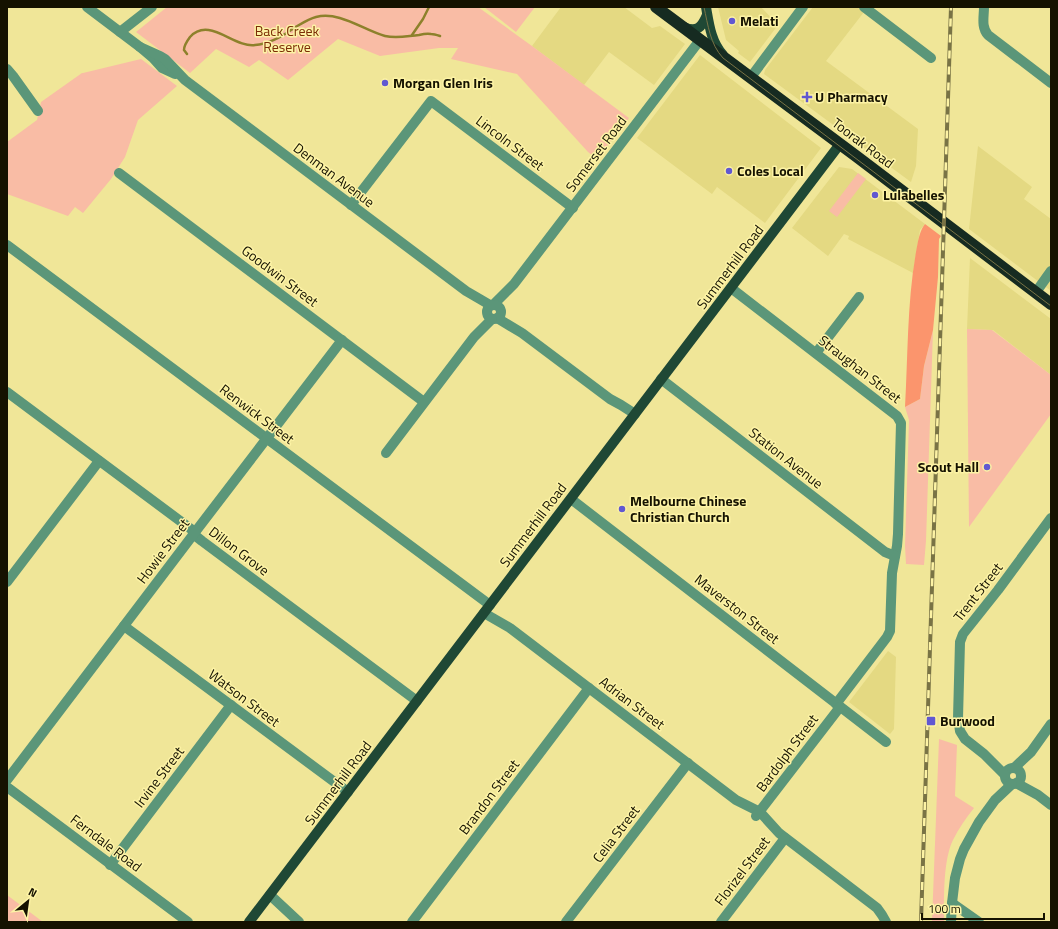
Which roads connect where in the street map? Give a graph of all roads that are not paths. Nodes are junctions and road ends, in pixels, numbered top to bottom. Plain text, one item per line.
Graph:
1 (87, 7) edge
2 (152, 7) edge
3 (656, 7) edge
4 (803, 7) edge
5 (864, 7) edge
6 (984, 7) edge
7 (707, 11) edge
8 (683, 27) junction
9 (120, 32) junction
10 (700, 40) junction
11 (931, 58) dead end
12 (728, 60) junction
13 (7, 69) edge
14 (751, 77) junction
15 (1051, 83) edge
16 (38, 111) dead end
17 (840, 144) junction
18 (119, 173) dead end
19 (351, 205) junction
20 (573, 208) junction
21 (7, 245) edge
22 (1051, 271) edge
23 (731, 288) junction
24 (1036, 292) junction
25 (859, 297) dead end
26 (1051, 304) edge
27 (493, 312) junction
28 (342, 340) junction
29 (816, 353) junction
30 (661, 379) junction
31 (7, 392) edge
32 (424, 402) junction
33 (633, 416) junction
34 (266, 439) junction
35 (386, 453) dead end
36 (99, 461) junction
37 (571, 499) junction
38 (1051, 518) edge
39 (194, 533) junction
40 (895, 556) junction
41 (7, 582) edge
42 (487, 608) junction
43 (124, 626) junction
44 (589, 688) junction
45 (417, 701) junction
46 (231, 705) junction
47 (838, 705) junction
48 (1051, 724) edge
49 (886, 742) dead end
50 (688, 763) junction
51 (1013, 776) junction
52 (7, 780) edge
53 (7, 787) edge
54 (348, 792) junction
55 (1051, 805) edge
56 (758, 814) junction
57 (782, 835) junction
58 (110, 865) junction
59 (267, 899) junction
60 (952, 902) junction
61 (296, 920) edge
62 (188, 922) edge
63 (249, 922) edge
64 (412, 922) edge
65 (566, 922) edge
66 (721, 922) edge
67 (886, 922) edge
68 (951, 922) edge
69 (979, 922) edge

1 - 9 street, Denman Avenue
2 - 9 street
3 - 8 highway, Toorak Road
4 - 14 street
5 - 11 street
6 - 15 street
7 - 8 main road
7 - 12 main road
8 - 10 highway, Toorak Road
9 - 19 street, Denman Avenue
10 - 12 highway, Toorak Road
10 - 20 street, Somerset Road
12 - 14 highway, Toorak Road
13 - 16 street
14 - 17 highway, Toorak Road
17 - 23 main road, Summerhill Road
17 - 24 highway, Toorak Road
18 - 28 street, Goodwin Street
19 - 20 street, Lincoln Street
19 - 27 street, Denman Avenue
20 - 27 street, Somerset Road
21 - 34 street, Renwick Street
22 - 24 street
23 - 29 street, Straughan Street
23 - 30 main road, Summerhill Road
24 - 26 highway, Toorak Road
25 - 29 street
27 - 32 street, Somerset Road
27 - 33 street, Denman Avenue
28 - 32 street, Goodwin Street
28 - 34 street, Howie Street
29 - 40 street, Straughan Street
30 - 33 main road, Summerhill Road
30 - 40 street, Station Avenue
31 - 36 street, Dillon Grove
32 - 35 street, Somerset Road
33 - 37 main road, Summerhill Road
34 - 39 street, Howie Street
34 - 42 street, Renwick Street
36 - 39 street, Dillon Grove
36 - 41 street
37 - 42 main road, Summerhill Road
37 - 47 street, Maverston Street
38 - 51 street, Trent Street
39 - 43 street, Howie Street
39 - 45 street, Dillon Grove
40 - 47 street, Bardolph Street
42 - 44 street, Adrian Street
42 - 45 main road, Summerhill Road
43 - 46 street, Watson Street
43 - 52 street, Howie Street
44 - 50 street, Adrian Street
44 - 64 street, Brandon Street
45 - 54 main road, Summerhill Road
46 - 54 street, Watson Street
46 - 58 street, Irvine Street
47 - 49 street, Maverston Street
47 - 56 street, Bardolph Street
48 - 51 street
50 - 56 street, Adrian Street
50 - 65 street, Celia Street
51 - 55 street, Trent Street
51 - 60 street
53 - 58 street, Ferndale Road
54 - 59 main road, Summerhill Road
56 - 57 street, Adrian Street
57 - 66 street, Florizel Street
57 - 67 street, Adrian Street
58 - 62 street, Ferndale Road
59 - 61 street
59 - 63 main road, Summerhill Road
60 - 68 street
60 - 69 street

